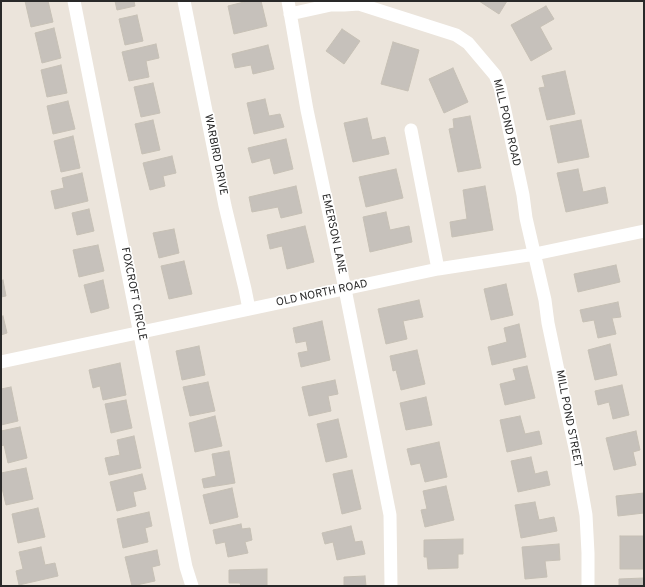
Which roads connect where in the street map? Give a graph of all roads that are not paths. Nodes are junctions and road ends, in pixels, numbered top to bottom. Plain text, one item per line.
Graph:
1 (74, 1) edge
2 (184, 1) edge
3 (288, 1) edge
4 (290, 14) junction
5 (411, 130) dead end
6 (644, 230) edge
7 (535, 254) junction
8 (438, 269) junction
9 (345, 289) junction
10 (249, 309) junction
11 (141, 332) junction
12 (1, 362) edge
13 (192, 586) edge
14 (391, 586) edge
15 (588, 586) edge

1 - 11 street, FOXCROFT CIRCLE
2 - 10 street, WARBIRD DRIVE
3 - 4 street, EMERSON LANE
4 - 7 street, MILL POND ROAD
4 - 9 street, EMERSON LANE
5 - 8 street
6 - 7 street, OLD NORTH ROAD
7 - 8 street, OLD NORTH ROAD
7 - 15 street, MILL POND STREET
8 - 9 street, OLD NORTH ROAD
9 - 10 street, OLD NORTH ROAD
9 - 14 street, EMERSON LANE
10 - 11 street, OLD NORTH ROAD
11 - 12 street, OLD NORTH ROAD
11 - 13 street, FOXCROFT CIRCLE

